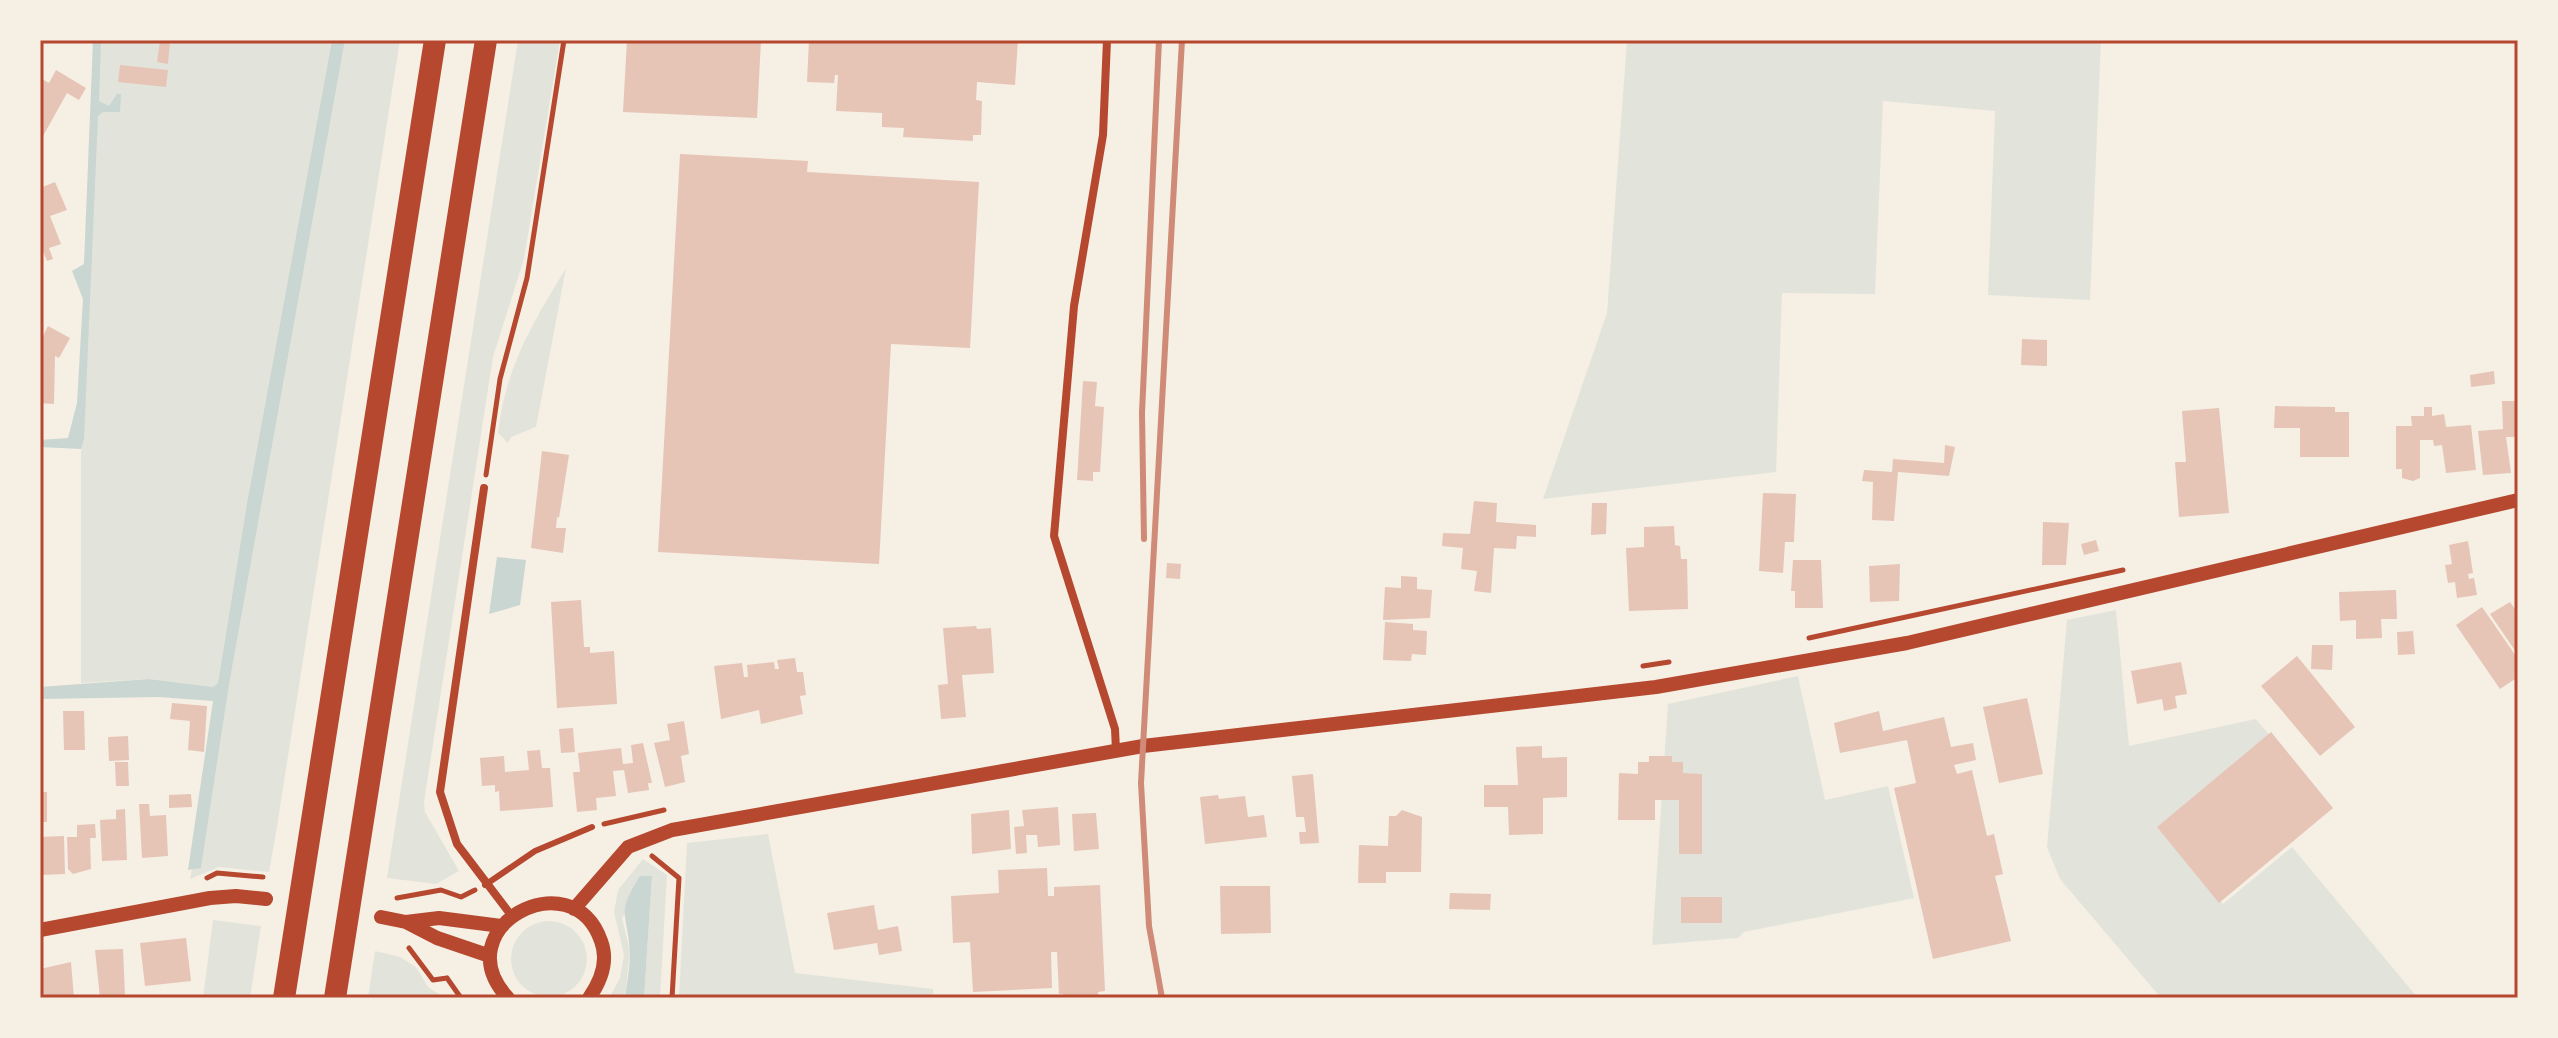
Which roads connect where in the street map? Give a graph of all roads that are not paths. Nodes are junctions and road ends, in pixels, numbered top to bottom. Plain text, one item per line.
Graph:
1 (435, 40) edge
2 (486, 40) edge
3 (1107, 40) edge
4 (484, 488) road end
5 (2518, 500) edge
6 (1116, 750) junction
7 (592, 827) dead end
8 (485, 885) junction
9 (266, 899) dead end
10 (574, 909) junction
11 (381, 917) dead end
12 (506, 921) junction
13 (406, 922) junction
14 (40, 930) edge
15 (490, 956) junction
16 (284, 998) edge
17 (335, 998) edge
18 (508, 998) edge
19 (589, 998) edge

1 - 16 highway
2 - 17 highway
3 - 6 street
4 - 8 street
5 - 6 street
6 - 10 street
7 - 8 lane
8 - 12 street
9 - 14 street
10 - 12 street
10 - 19 street
11 - 13 street
12 - 13 street
12 - 15 street
13 - 15 street
15 - 18 street

